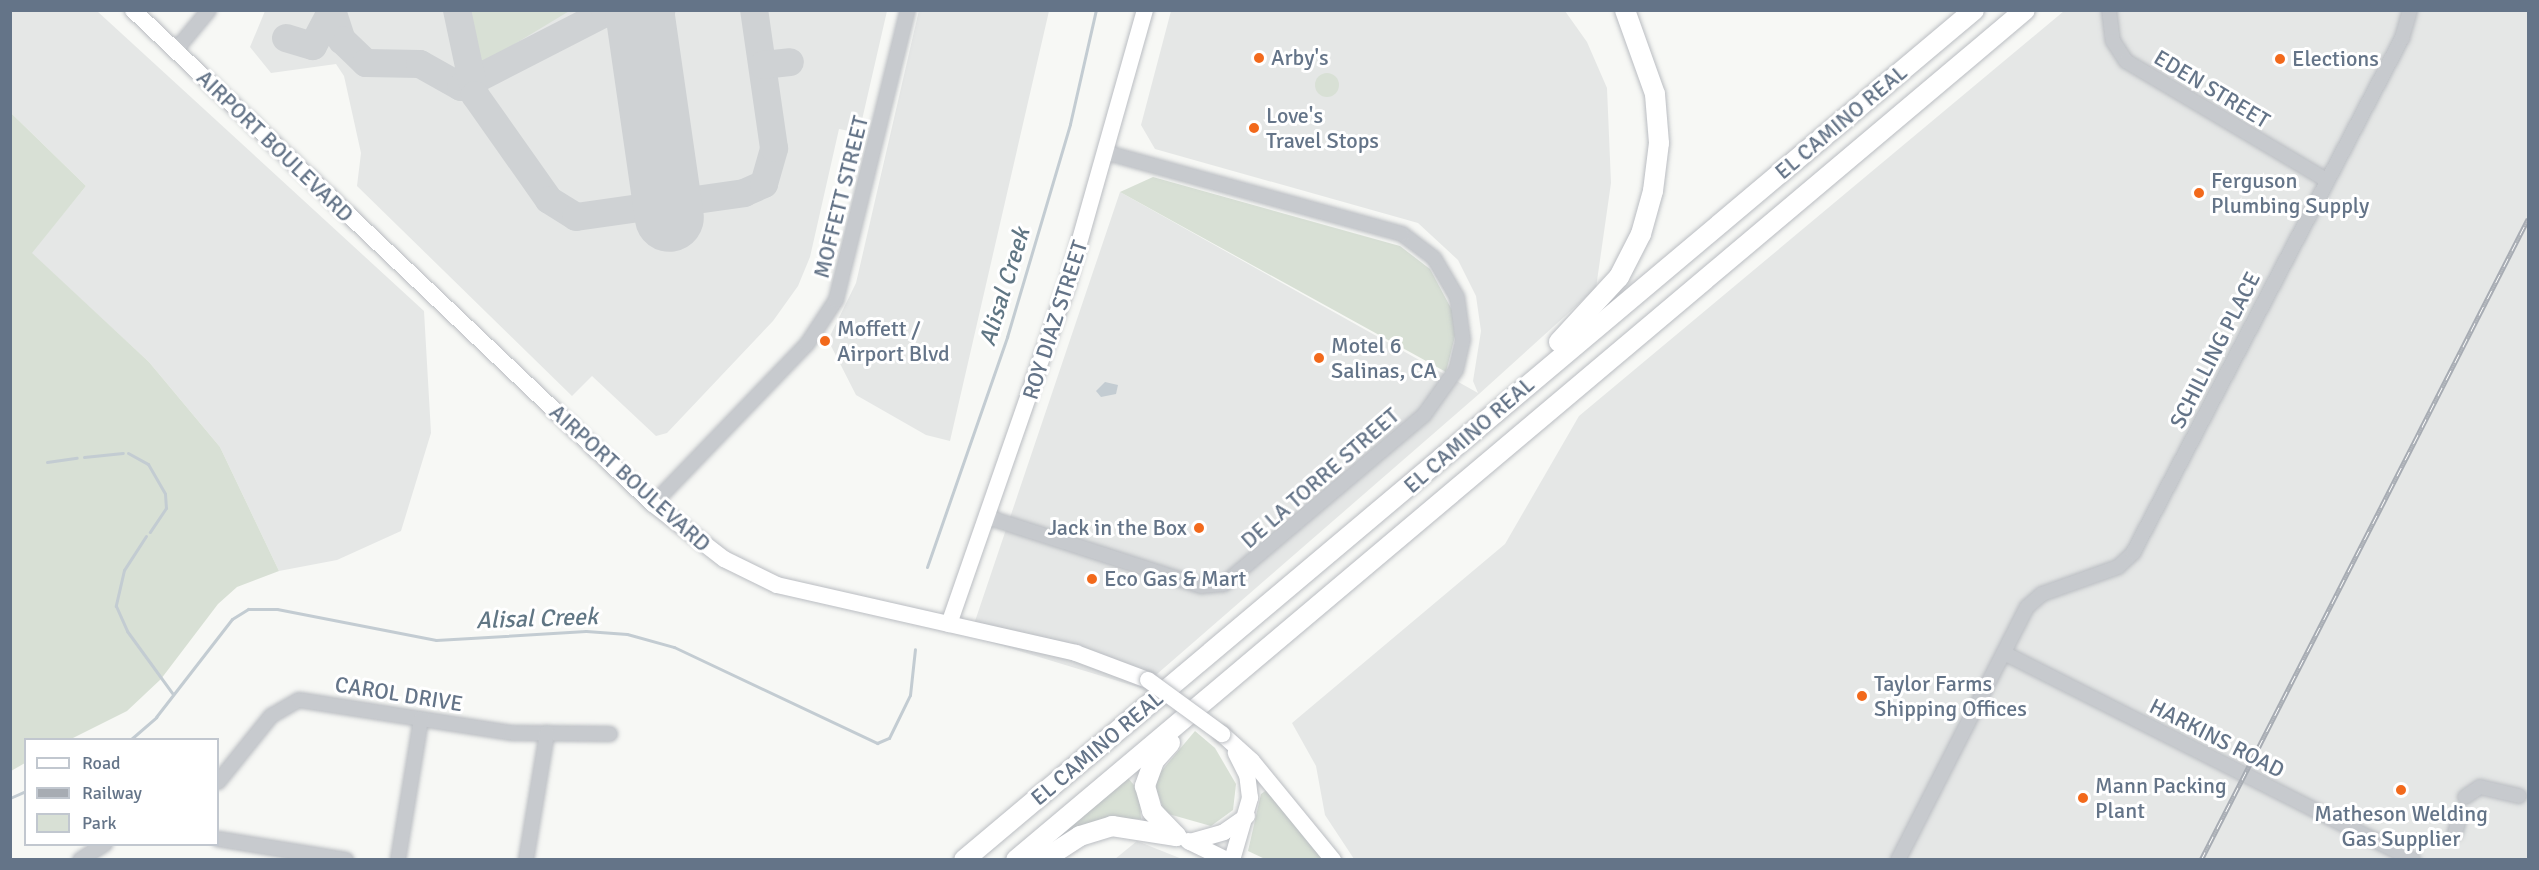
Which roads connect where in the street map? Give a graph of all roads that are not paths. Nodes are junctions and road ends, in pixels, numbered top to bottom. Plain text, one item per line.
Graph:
1 (133, 10) edge
2 (208, 10) edge
3 (908, 10) edge
4 (1145, 10) edge
5 (1625, 10) edge
6 (1974, 10) edge
7 (2025, 10) edge
8 (2109, 10) edge
9 (2410, 10) edge
10 (175, 51) junction
11 (1107, 153) junction
12 (2325, 179) junction
13 (1509, 400) junction
14 (653, 504) junction
15 (987, 518) junction
16 (949, 624) junction
17 (2004, 653) junction
18 (1259, 656) junction
19 (421, 719) junction
20 (547, 733) junction
21 (610, 734) dead end
22 (1234, 750) junction
23 (219, 781) edge
24 (2519, 796) dead end
25 (2465, 797) dead end
26 (1247, 815) junction
27 (2460, 815) dead end
28 (2455, 834) dead end
29 (219, 839) edge
30 (1183, 839) junction
31 (102, 846) edge
32 (80, 860) edge
33 (346, 860) edge
34 (398, 860) edge
35 (526, 860) edge
36 (964, 860) edge
37 (1016, 860) edge
38 (1043, 860) edge
39 (1229, 860) edge
40 (1333, 860) edge
41 (1898, 860) edge
42 (2413, 860) edge

1 - 10 main road, AIRPORT BOULEVARD
2 - 10 street
3 - 14 street, MOFFETT STREET
4 - 11 main road, ROY DIAZ STREET
5 - 13 highway
6 - 13 highway, EL CAMINO REAL
7 - 18 highway, EL CAMINO REAL
8 - 12 street, EDEN STREET
9 - 12 street, SCHILLING PLACE
10 - 14 main road, AIRPORT BOULEVARD
11 - 15 main road, ROY DIAZ STREET
11 - 15 street, DE LA TORRE STREET
12 - 17 street, SCHILLING PLACE
13 - 36 highway, EL CAMINO REAL
14 - 16 main road, AIRPORT BOULEVARD
15 - 16 main road, ROY DIAZ STREET
16 - 22 main road, AIRPORT BOULEVARD, bridge
17 - 41 street, SCHILLING PLACE
17 - 42 street, HARKINS ROAD
18 - 30 highway
18 - 37 highway, EL CAMINO REAL
19 - 20 street, CAROL DRIVE
19 - 23 street, CAROL DRIVE
19 - 34 street
20 - 21 street, CAROL DRIVE
20 - 35 street
22 - 26 main road
22 - 40 main road, AIRPORT BOULEVARD
24 - 25 street
26 - 30 main road
26 - 39 main road
27 - 28 street
29 - 33 street
30 - 38 highway
30 - 39 main road
31 - 32 street

